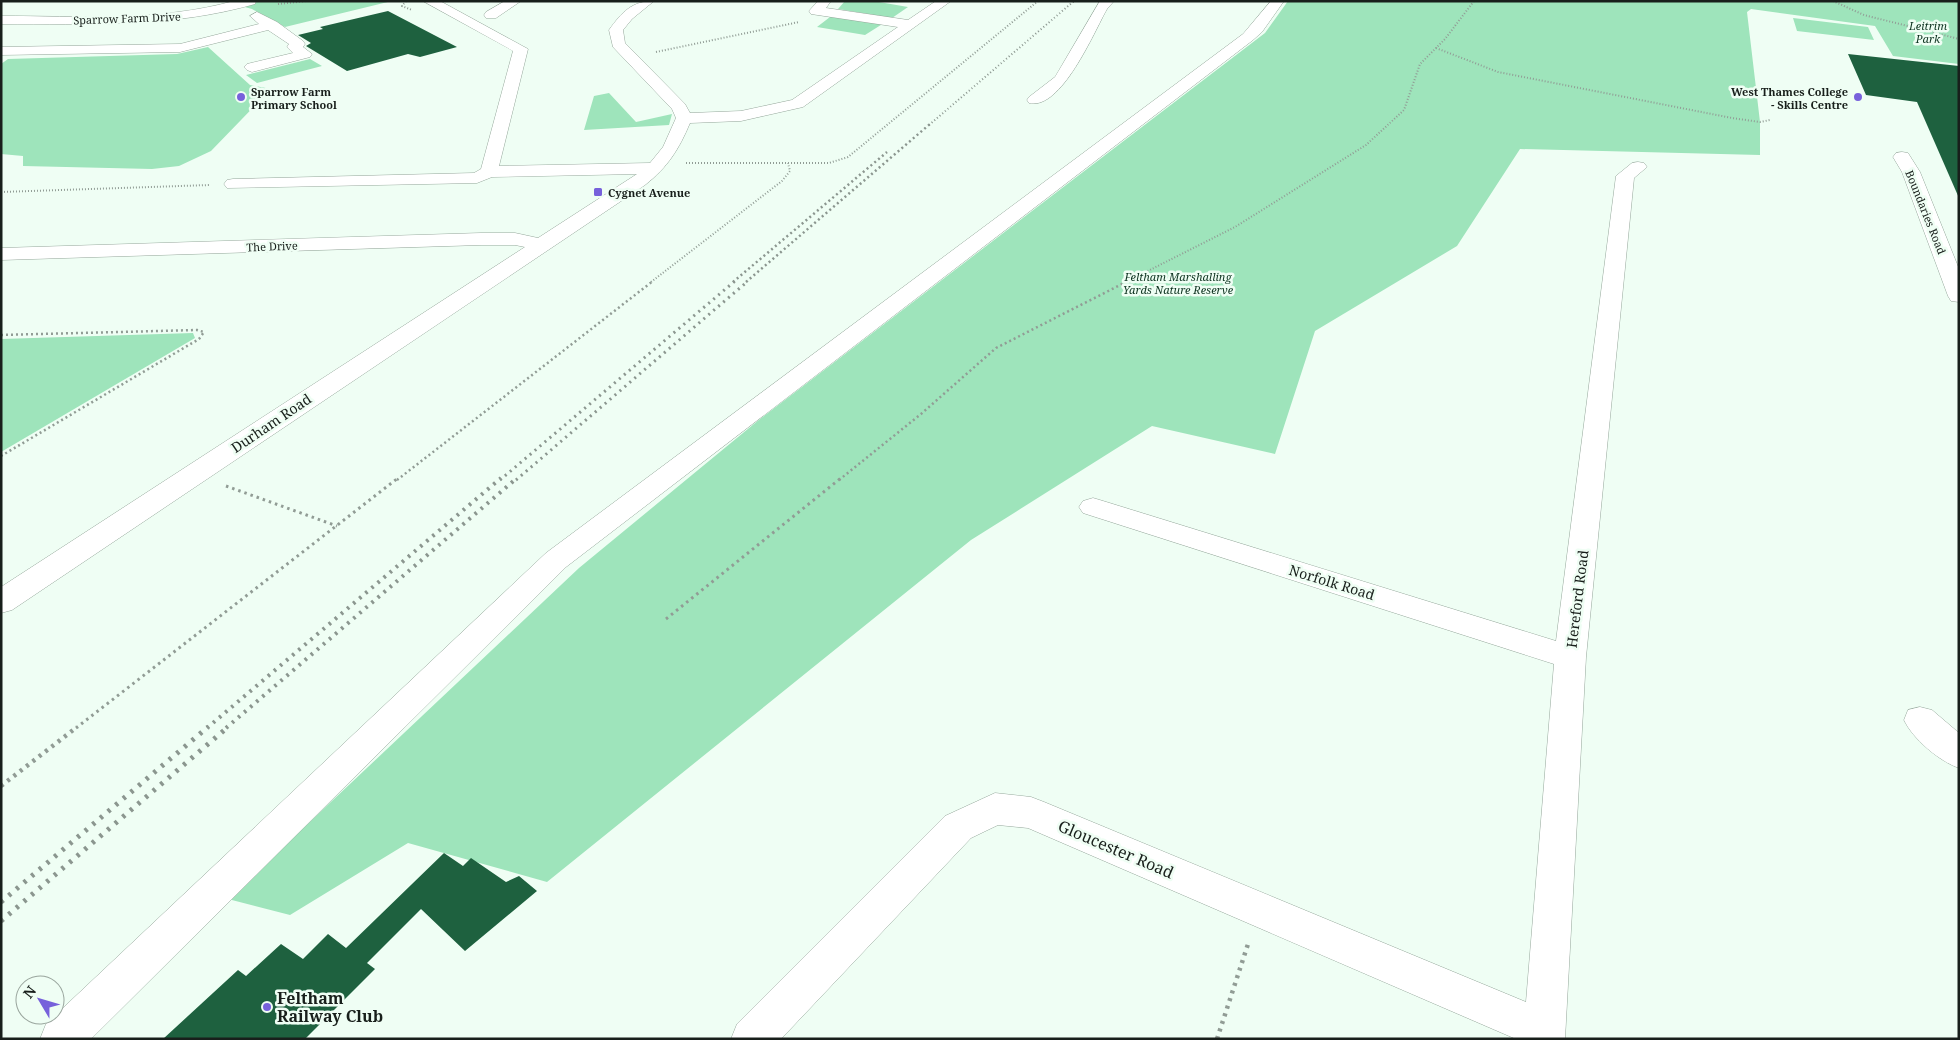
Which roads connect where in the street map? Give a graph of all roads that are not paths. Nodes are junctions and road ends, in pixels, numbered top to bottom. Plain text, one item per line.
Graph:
1 (250, 1) edge
2 (429, 1) edge
3 (515, 1) edge
4 (945, 1) edge
5 (1108, 1) edge
6 (1278, 1) edge
7 (625, 2) edge
8 (646, 3) edge
9 (821, 6) edge
10 (233, 7) junction
11 (491, 15) dead end
12 (1, 20) edge
13 (802, 22) road end
14 (272, 25) junction
15 (912, 25) junction
16 (1, 50) edge
17 (252, 67) dead end
18 (661, 89) junction
19 (643, 93) dead end
20 (1035, 100) dead end
21 (684, 118) junction
22 (1902, 157) dead end
23 (659, 166) junction
24 (1638, 167) dead end
25 (488, 172) junction
26 (233, 184) road end
27 (541, 245) junction
28 (1, 254) edge
29 (1959, 296) edge
30 (1093, 507) dead end
31 (1, 602) edge
32 (1570, 657) junction
33 (1920, 720) dead end
34 (1959, 754) edge
35 (1544, 1034) edge
36 (61, 1039) edge
37 (752, 1039) edge

1 - 10 street, Sparrow Farm Drive
2 - 25 street
3 - 11 street
4 - 15 street
5 - 20 street
6 - 36 street
7 - 8 street
8 - 18 street
9 - 13 street
9 - 15 street
10 - 12 street, Sparrow Farm Drive
10 - 14 street
14 - 16 street
14 - 17 street
15 - 21 street
18 - 19 street
18 - 21 street
21 - 23 street
22 - 29 street, Boundaries Road
23 - 25 street
23 - 27 street
24 - 32 street, Hereford Road
25 - 26 street
27 - 28 street, The Drive
27 - 31 street, Durham Road
30 - 32 street, Norfolk Road
32 - 35 street, Hereford Road
33 - 34 street
35 - 37 street, Gloucester Road

